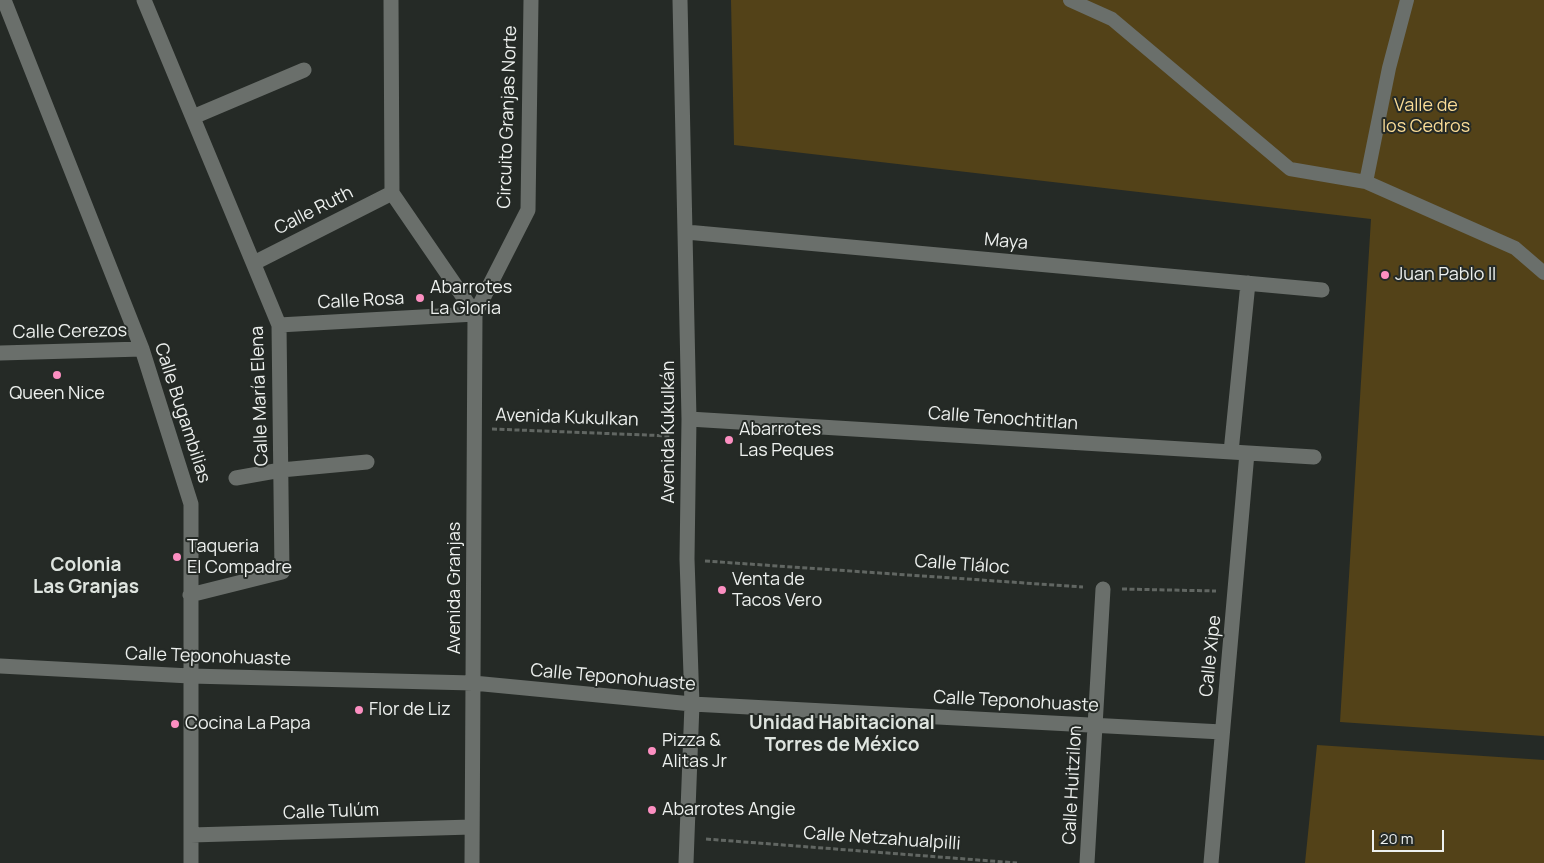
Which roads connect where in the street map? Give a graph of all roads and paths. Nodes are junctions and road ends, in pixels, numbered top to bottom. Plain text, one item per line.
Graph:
1 (4, 0) edge
2 (144, 0) edge
3 (391, 0) edge
4 (531, 0) edge
5 (680, 0) edge
6 (1070, 0) edge
7 (1408, 0) edge
8 (304, 70) dead end
9 (193, 117) junction
10 (1366, 182) junction
11 (392, 193) junction
12 (686, 232) junction
13 (254, 262) junction
14 (1544, 273) edge
15 (1248, 283) junction
16 (1322, 290) dead end
17 (475, 314) junction
18 (279, 324) junction
19 (142, 349) junction
20 (0, 353) edge
21 (689, 419) junction
22 (475, 428) junction
23 (689, 437) junction
24 (1231, 452) junction
25 (1247, 453) junction
26 (1314, 457) dead end
27 (367, 462) dead end
28 (281, 470) junction
29 (236, 478) dead end
30 (687, 559) junction
31 (1103, 589) junction
32 (1236, 592) junction
33 (190, 595) junction
34 (0, 666) edge
35 (190, 676) junction
36 (473, 683) junction
37 (692, 704) junction
38 (1096, 724) junction
39 (1222, 732) junction
40 (472, 827) junction
41 (191, 835) junction
42 (686, 838) junction
43 (191, 863) edge
44 (472, 863) edge
45 (686, 863) edge
46 (1016, 863) edge
47 (1088, 863) edge
48 (1211, 863) edge

1 - 19 street, Calle Bugambilias
2 - 9 street, Calle María Elena
3 - 11 street
4 - 17 street, Circuito Granjas Norte
5 - 12 street, Avenida Kukulkán
6 - 10 lane
7 - 10 lane
8 - 9 street
9 - 13 street, Calle María Elena
10 - 14 lane
11 - 13 street, Calle Ruth
11 - 17 street
12 - 15 street, Maya
12 - 21 street, Avenida Kukulkán
13 - 18 street, Calle María Elena
15 - 16 street, Maya
15 - 24 street
17 - 18 street, Calle Rosa
17 - 22 street, Avenida Granjas
18 - 28 street, Calle María Elena
19 - 20 street, Calle Cerezos
19 - 33 street, Calle Bugambilias
21 - 23 street, Avenida Kukulkán
21 - 24 street, Calle Tenochtitlan
22 - 23 path, Avenida Kukulkan
22 - 36 street, Avenida Granjas
23 - 30 street, Avenida Kukulkán
24 - 25 street, Calle Tenochtitlan
25 - 26 street, Calle Tenochtitlan
25 - 32 street, Calle Xipe
27 - 28 street
28 - 29 street
28 - 33 street, Calle María Elena
30 - 31 path, Calle Tláloc
30 - 37 street, Avenida Kukulkán
31 - 32 path, Calle Tláloc
31 - 38 street, Calle Huitzilon
32 - 39 street, Calle Xipe
33 - 35 street, Calle Bugambilias
34 - 35 street, Calle Teponohuaste
35 - 36 street, Calle Teponohuaste
35 - 41 street, Calle Bugambilias
36 - 37 street, Calle Teponohuaste
36 - 40 street, Avenida Granjas
37 - 38 street, Calle Teponohuaste
37 - 42 street, Avenida Kukulkán
38 - 39 street, Calle Teponohuaste
38 - 47 street, Calle Huitzilon
39 - 48 street, Calle Xipe
40 - 41 street, Calle Tulúm
40 - 44 street, Avenida Granjas
41 - 43 street, Calle Bugambilias
42 - 45 street, Avenida Kukulkán
42 - 46 path, Calle Netzahualpilli

